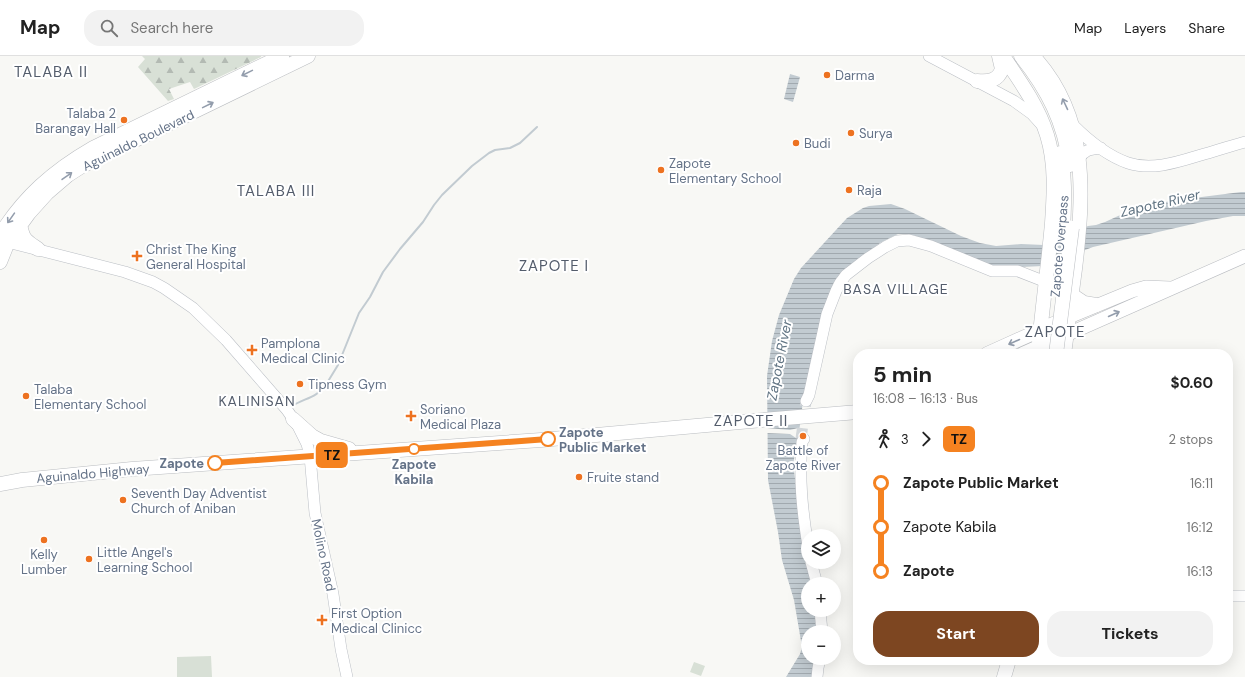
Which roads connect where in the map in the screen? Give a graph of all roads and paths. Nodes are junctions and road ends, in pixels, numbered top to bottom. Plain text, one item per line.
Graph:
1 (282, 56) edge
2 (308, 56) edge
3 (930, 56) edge
4 (999, 56) edge
5 (1003, 56) edge
6 (1008, 56) edge
7 (1021, 56) edge
8 (1033, 56) edge
9 (1029, 73) junction
10 (977, 81) junction
11 (1073, 125) junction
12 (1045, 128) junction
13 (1245, 142) edge
14 (1100, 148) junction
15 (1079, 159) junction
16 (20, 224) junction
17 (3, 239) edge
18 (38, 249) junction
19 (1245, 256) edge
20 (0, 262) edge
21 (1047, 276) junction
22 (1173, 288) junction
23 (1072, 294) junction
24 (1044, 297) junction
25 (1096, 305) junction
26 (1069, 317) junction
27 (1041, 330) junction
28 (1066, 335) junction
29 (998, 349) edge
30 (1043, 349) edge
31 (1044, 349) edge
32 (1047, 349) edge
33 (1058, 349) edge
34 (1065, 349) edge
35 (808, 399) tunnel mouth
36 (853, 412) edge
37 (293, 419) junction
38 (802, 440) tunnel mouth
39 (364, 452) junction
40 (310, 456) junction
41 (0, 484) edge
42 (806, 529) edge
43 (1233, 596) edge
44 (1245, 596) edge
45 (819, 665) edge
46 (1000, 665) edge
47 (1008, 665) edge
48 (347, 677) edge
49 (817, 677) edge
50 (996, 677) edge
51 (1004, 677) edge

1 -> 17 highway, Aguinaldo Boulevard
16 -> 2 highway, Aguinaldo Boulevard
3 - 10 main road
4 - 10 highway
5 - 12 highway
6 - 9 highway, Zapote Overpass
7 - 9 highway, Zapote Overpass
11 -> 8 highway
9 - 31 highway, Zapote Overpass
9 - 33 highway, Zapote Overpass, bridge
10 - 12 main road
11 - 14 main road
11 - 15 highway
12 - 21 highway
13 - 14 main road
14 - 15 main road
15 - 23 highway
16 - 17 highway, Aguinaldo Boulevard
16 - 18 highway
17 - 18 main road, Molino Road
17 - 20 highway, Aguinaldo Boulevard
18 - 37 main road, Molino Road
19 - 22 main road
21 - 23 main road
21 - 24 highway
21 - 35 main road
22 - 25 main road
28 -> 22 main road
23 - 24 highway
23 - 25 highway
23 - 26 highway
24 - 27 highway
25 - 26 main road
26 - 27 highway
26 - 28 highway
27 -> 29 highway
27 - 30 highway
28 - 32 highway
28 - 34 highway
36 - 39 highway, Aguinaldo Highway
37 - 39 highway
37 - 40 main road, Molino Road
38 - 42 main road
39 - 40 highway, Aguinaldo Highway
40 - 41 highway, Aguinaldo Highway
40 - 48 main road, Molino Road
43 - 44 main road
45 - 49 main road
46 - 50 highway
47 - 51 highway

